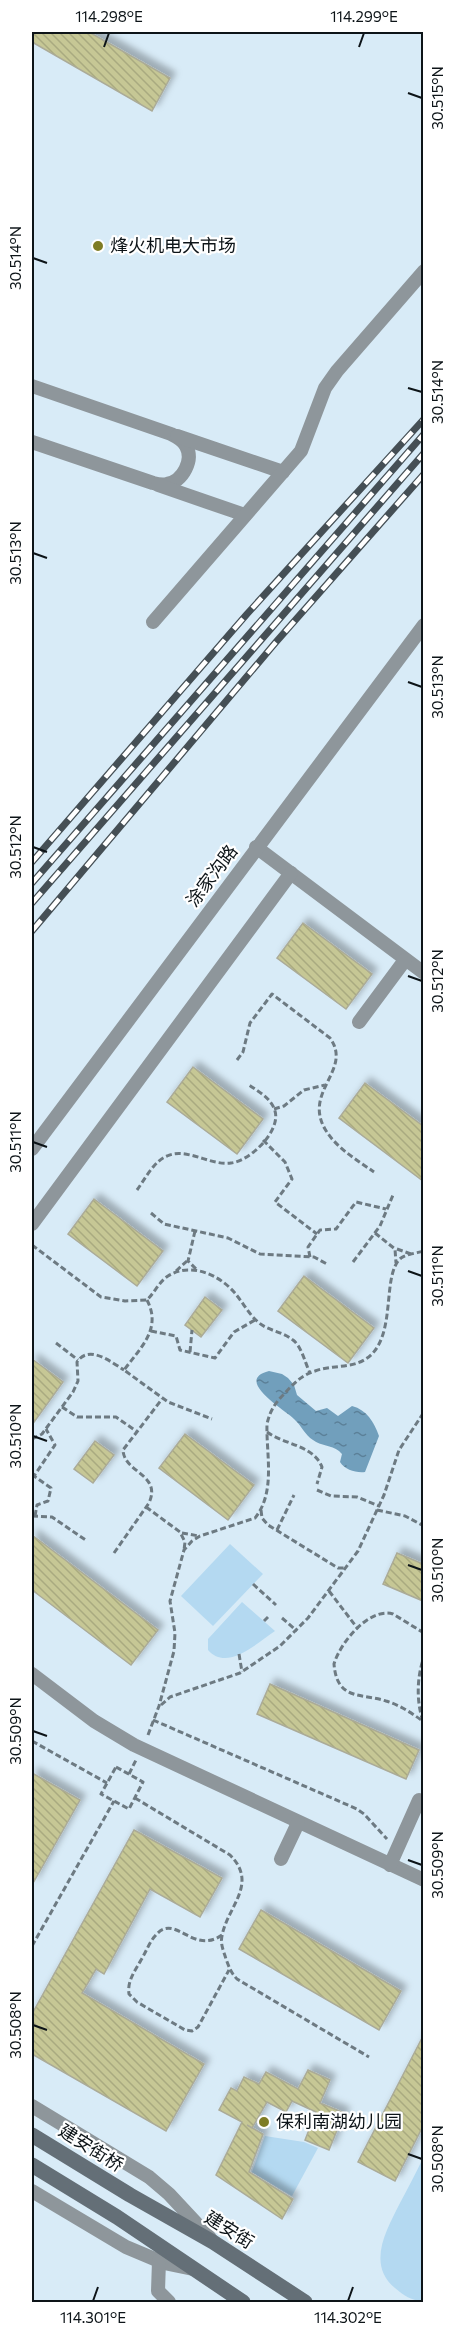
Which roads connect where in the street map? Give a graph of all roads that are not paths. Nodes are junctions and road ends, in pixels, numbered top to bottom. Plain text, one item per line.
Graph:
1 (423, 271) edge
2 (32, 386) edge
3 (171, 434) junction
4 (32, 442) edge
5 (283, 472) junction
6 (153, 483) junction
7 (244, 515) junction
8 (153, 622) dead end
9 (423, 625) edge
10 (256, 847) junction
11 (291, 873) junction
12 (405, 960) junction
13 (423, 973) edge
14 (358, 1022) dead end
15 (32, 1149) edge
16 (32, 1224) edge
17 (32, 1674) edge
18 (420, 1800) dead end
19 (298, 1823) junction
20 (281, 1859) dead end
21 (390, 1865) junction
22 (423, 1880) edge
23 (32, 2106) edge
24 (32, 2134) edge
25 (32, 2165) edge
26 (32, 2191) edge
27 (130, 2195) joint
28 (213, 2242) junction
29 (159, 2261) junction
30 (198, 2270) junction
31 (169, 2302) edge
32 (243, 2302) edge
33 (305, 2302) edge

1 - 5 street
2 - 3 street
3 - 5 street
3 - 6 street
4 - 6 street
5 - 7 street
6 - 7 street
7 - 8 street
9 - 10 street, 涂家沟路
10 - 11 street
10 - 15 street, 涂家沟路
11 - 12 street
11 - 16 street
12 - 13 street
12 - 14 street
17 - 19 street
18 - 21 street
19 - 20 street
19 - 21 street
21 - 22 street
23 - 28 street
24 - 27 main road, 建安街桥
25 - 30 main road
26 - 29 street
27 - 28 main road, 建安街
28 - 33 main road, 建安街
29 - 30 street
29 - 31 street
30 - 32 main road

